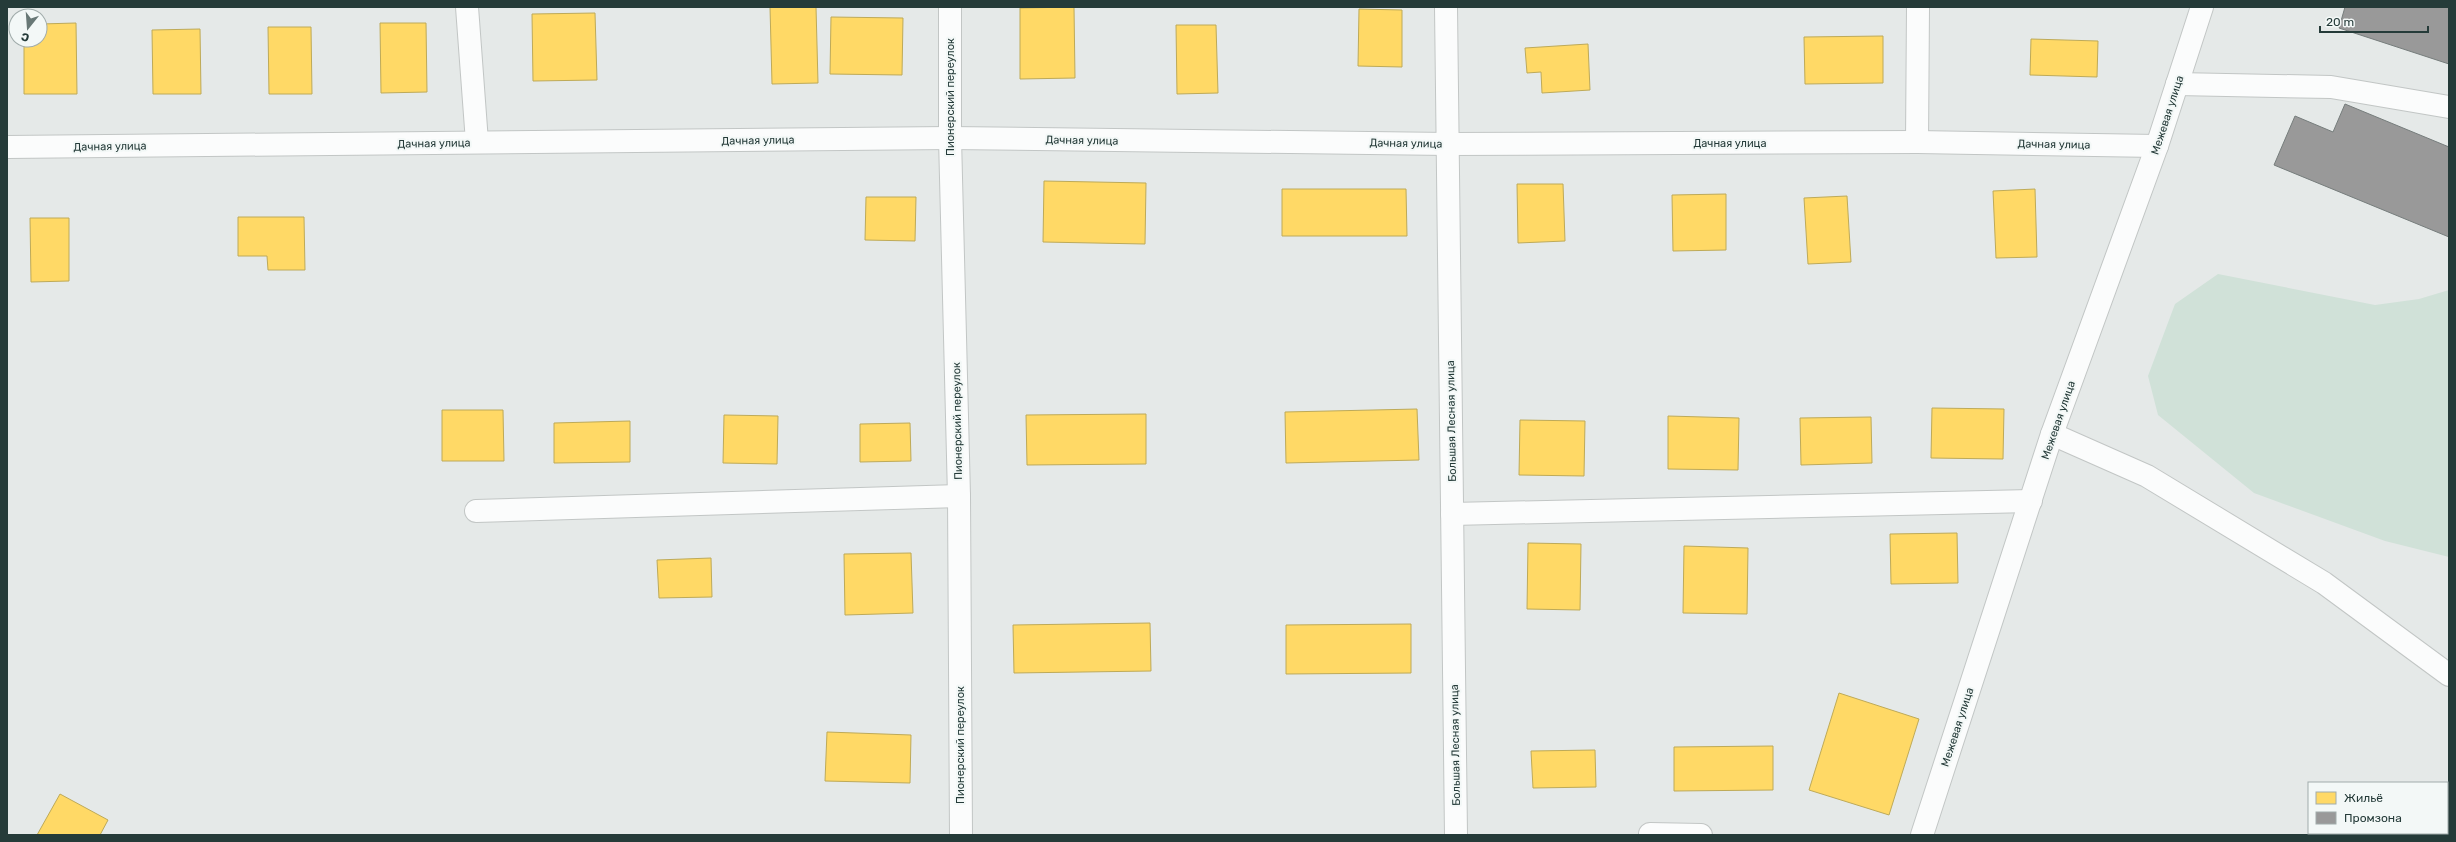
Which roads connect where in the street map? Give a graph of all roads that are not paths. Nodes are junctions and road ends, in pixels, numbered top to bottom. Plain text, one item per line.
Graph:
1 (466, 7) edge
2 (950, 7) edge
3 (1446, 7) edge
4 (1918, 7) edge
5 (2202, 7) edge
6 (2177, 84) junction
7 (2449, 107) edge
8 (950, 138) junction
9 (477, 142) junction
10 (1917, 142) junction
11 (1448, 144) junction
12 (2157, 146) junction
13 (7, 147) edge
14 (2052, 434) junction
15 (958, 496) junction
16 (2031, 501) junction
17 (476, 511) dead end
18 (1452, 514) junction
19 (2449, 675) edge
20 (1650, 834) dead end
21 (961, 835) edge
22 (1456, 835) edge
23 (1701, 835) edge
24 (1922, 835) edge

1 - 9 street
2 - 8 street, Пионерский переулок
3 - 11 street, Большая Лесная улица
4 - 10 street
5 - 6 street, Межевая улица
6 - 7 street
6 - 12 street, Межевая улица
8 - 9 street, Дачная улица
8 - 11 street, Дачная улица
8 - 15 street, Пионерский переулок
9 - 13 street, Дачная улица
10 - 11 street, Дачная улица
10 - 12 street, Дачная улица
11 - 18 street, Большая Лесная улица
12 - 14 street, Межевая улица
14 - 16 street, Межевая улица
14 - 19 street
15 - 17 street
15 - 21 street, Пионерский переулок
16 - 18 street
16 - 24 street, Межевая улица
18 - 22 street, Большая Лесная улица
20 - 23 street

